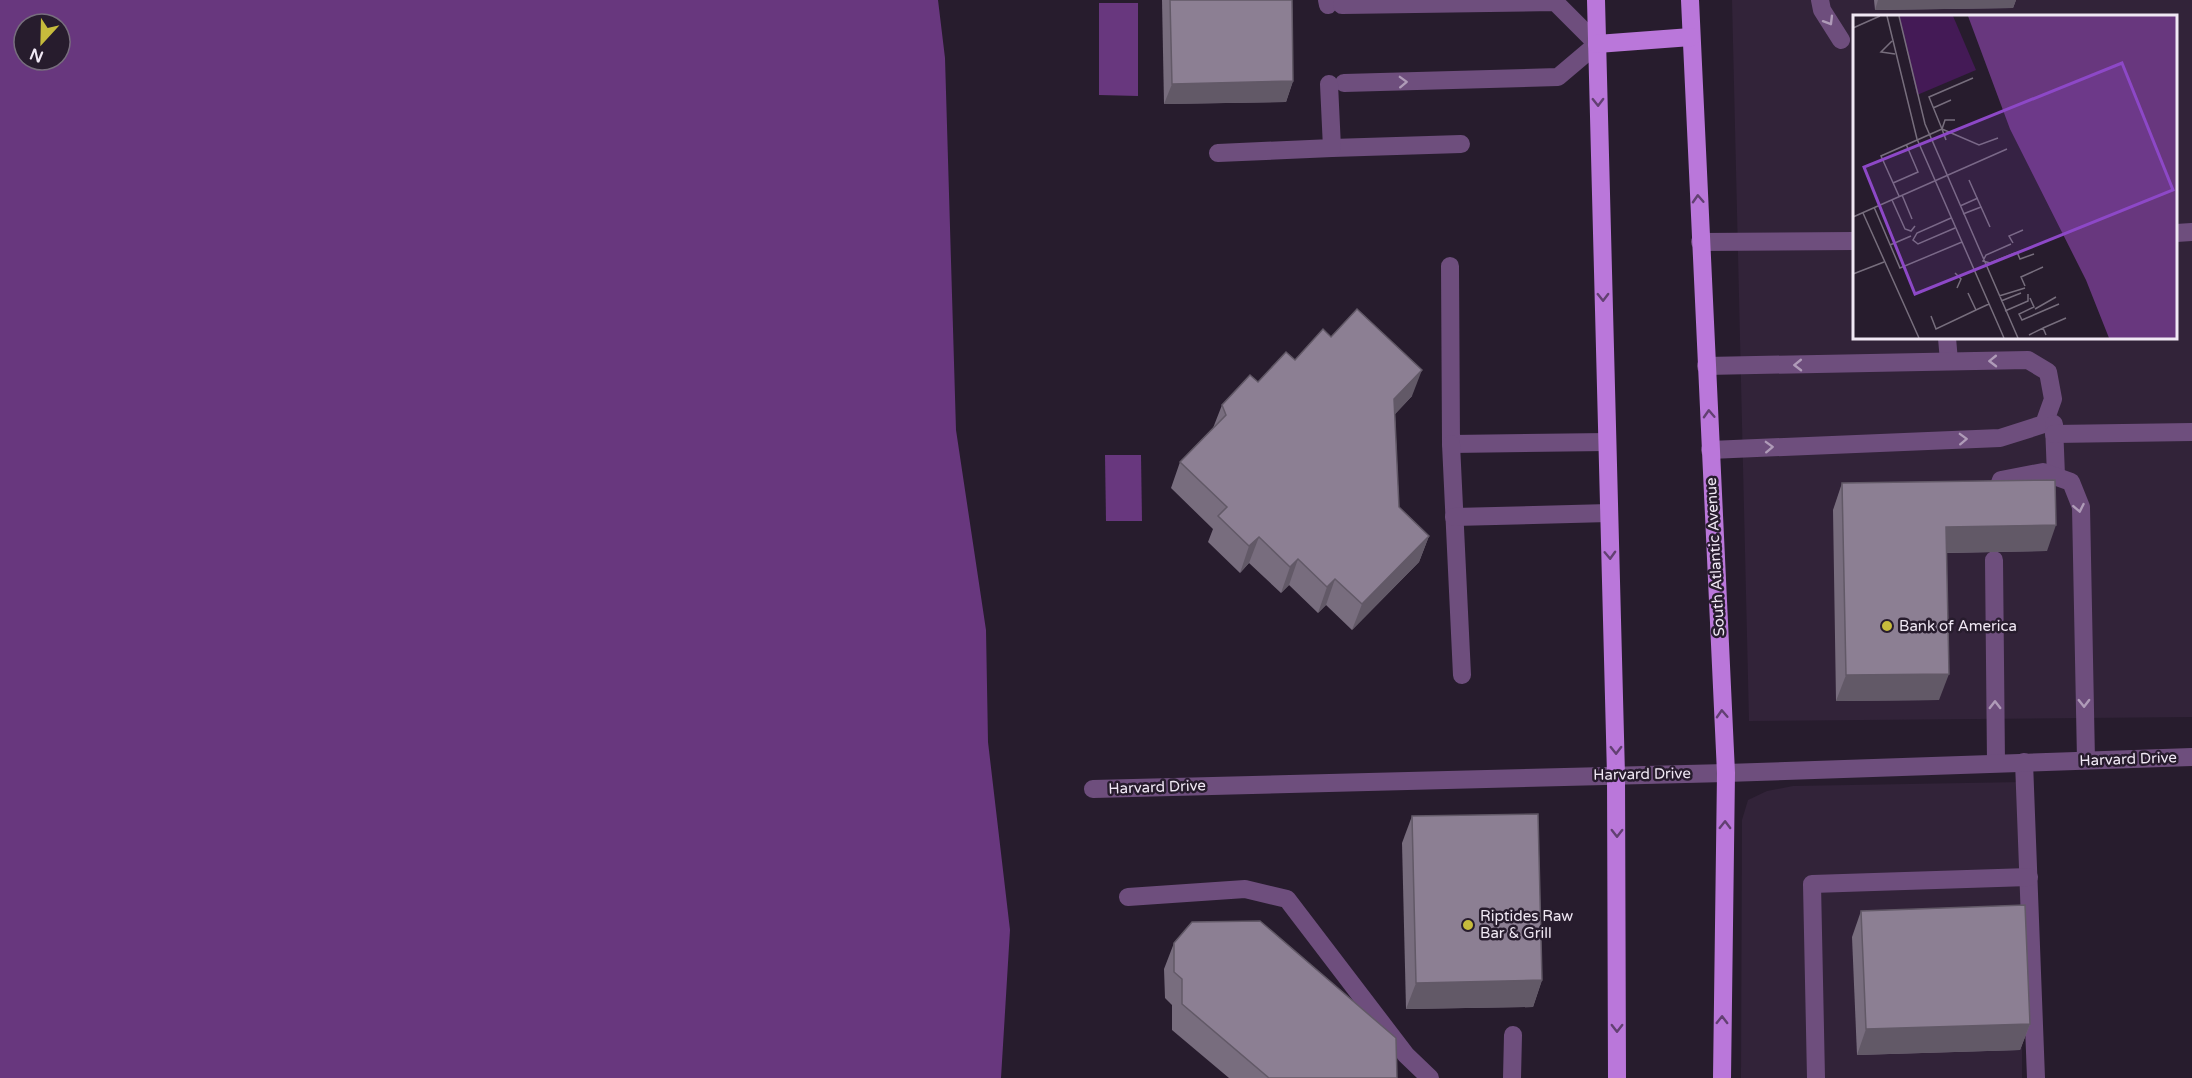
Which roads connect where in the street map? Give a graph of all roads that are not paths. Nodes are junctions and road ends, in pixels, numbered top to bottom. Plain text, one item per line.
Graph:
1 (1596, 0) edge
2 (1690, 0) edge
3 (1820, 0) edge
4 (1332, 3) edge
5 (1691, 37) junction
6 (1841, 40) dead end
7 (1597, 44) junction
8 (1461, 144) dead end
9 (1332, 148) junction
10 (1218, 153) dead end
11 (2192, 232) edge
12 (2177, 233) edge
13 (1853, 241) edge
14 (1700, 242) junction
15 (1450, 266) dead end
16 (1947, 339) edge
17 (1949, 361) junction
18 (1706, 366) junction
19 (2053, 399) junction
20 (2192, 432) edge
21 (2054, 434) junction
22 (1607, 442) junction
23 (1451, 444) junction
24 (1710, 450) junction
25 (2055, 476) junction
26 (1994, 500) edge
27 (1609, 513) junction
28 (1454, 517) junction
29 (1994, 560) dead end
30 (1461, 675) dead end
31 (2192, 757) edge
32 (2086, 760) junction
33 (2025, 762) junction
34 (1996, 763) junction
35 (1726, 772) junction
36 (1616, 775) junction
37 (1093, 789) dead end
38 (2029, 877) junction
39 (1128, 897) dead end
40 (1513, 1035) dead end
41 (1430, 1078) edge
42 (1512, 1078) edge
43 (1617, 1078) edge
44 (1722, 1078) edge
45 (1816, 1078) edge
46 (2036, 1078) edge

1 - 7 main road
2 - 5 main road, South Atlantic Avenue
3 -> 6 street
4 - 7 street
5 - 7 main road
14 -> 5 main road, South Atlantic Avenue
9 -> 7 street
7 -> 22 main road
8 - 9 street
9 - 10 street
11 - 12 street
13 - 14 street
14 - 18 main road, South Atlantic Avenue
15 - 23 street
16 - 17 street
17 -> 18 street
19 -> 17 street
24 -> 18 main road, South Atlantic Avenue
19 - 21 street
24 -> 19 street
20 - 21 street
21 - 25 street
22 - 23 street
22 - 27 main road
23 - 28 street
35 -> 24 main road, South Atlantic Avenue
25 - 26 street
25 -> 32 street
27 - 28 street
27 -> 36 main road
28 - 30 street
34 -> 29 street
31 - 32 street, Harvard Drive
32 - 33 street, Harvard Drive
33 - 34 street, Harvard Drive
33 - 38 street
34 - 35 street, Harvard Drive
35 - 36 street, Harvard Drive
44 -> 35 main road, South Atlantic Avenue
36 - 37 street, Harvard Drive
36 -> 43 main road
38 - 45 street
38 - 46 street
39 - 41 street
40 - 42 street

